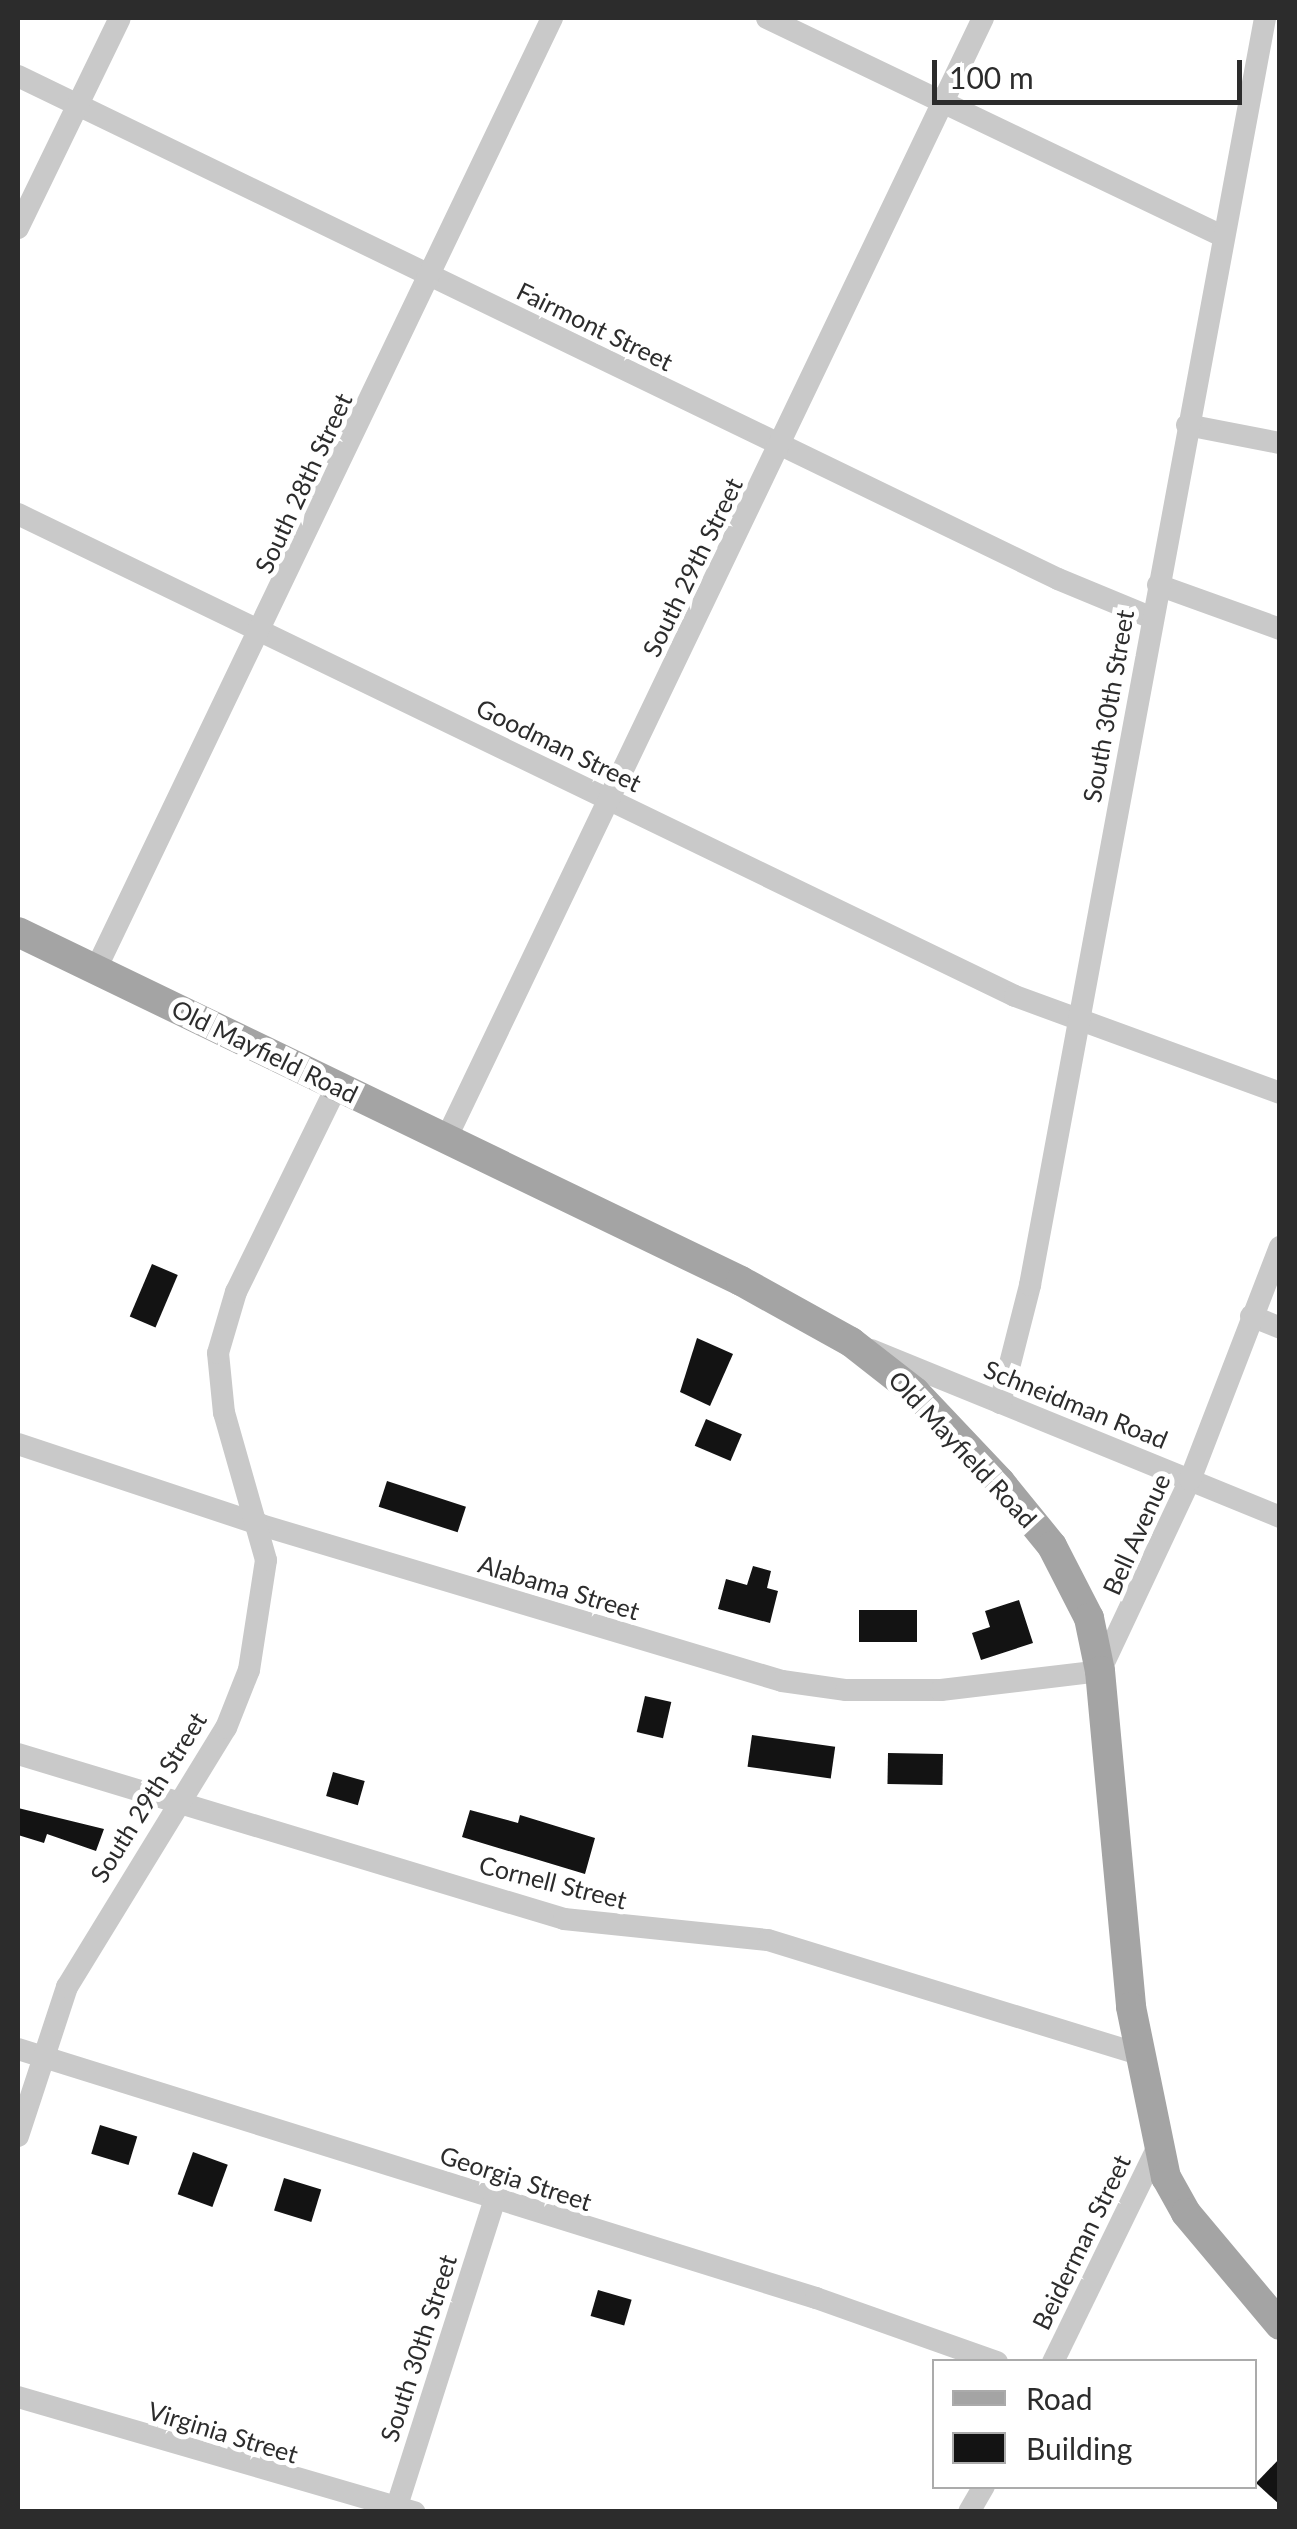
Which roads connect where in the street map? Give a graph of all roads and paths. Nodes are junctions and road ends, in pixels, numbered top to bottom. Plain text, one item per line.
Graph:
1 (120, 18) edge
2 (552, 18) edge
3 (767, 18) edge
4 (983, 18) edge
5 (1264, 18) edge
6 (18, 76) edge
7 (943, 100) junction
8 (78, 105) junction
9 (18, 228) edge
10 (1222, 236) junction
11 (431, 277) junction
12 (1187, 425) junction
13 (1280, 443) edge
14 (782, 445) junction
15 (18, 514) edge
16 (1158, 585) junction
17 (1152, 618) junction
18 (1280, 630) edge
19 (262, 632) junction
20 (610, 799) junction
21 (18, 932) edge
22 (96, 970) junction
23 (1078, 1022) junction
24 (337, 1086) junction
25 (1280, 1093) edge
26 (446, 1138) junction
27 (1280, 1247) edge
28 (1251, 1316) junction
29 (1280, 1328) edge
30 (850, 1342) junction
31 (1000, 1403) junction
32 (18, 1444) edge
33 (1190, 1480) junction
34 (1280, 1516) edge
35 (261, 1525) junction
36 (1100, 1671) junction
37 (18, 1754) edge
38 (183, 1803) junction
39 (18, 2049) edge
40 (1139, 2054) junction
41 (42, 2057) junction
42 (18, 2136) edge
43 (1158, 2148) junction
44 (494, 2200) junction
45 (1280, 2325) edge
46 (989, 2359) edge
47 (1054, 2359) edge
48 (18, 2398) edge
49 (982, 2489) edge
50 (402, 2510) edge
51 (970, 2512) edge

1 - 8 street
2 - 11 street, South 28th Street
3 - 7 street
4 - 7 street, South 29th Street
5 - 10 street, South 30th Street
6 - 8 street, Fairmont Street
7 - 10 street
7 - 14 street, South 29th Street
8 - 9 street
8 - 11 street, Fairmont Street
10 - 12 street, South 30th Street
11 - 14 street, Fairmont Street
11 - 19 street, South 28th Street
12 - 13 street
12 - 16 street, South 30th Street
14 - 17 street, Fairmont Street
14 - 20 street, South 29th Street
15 - 19 street, Goodman Street
16 - 17 street, South 30th Street
16 - 18 street
17 - 23 street, South 30th Street
19 - 20 street, Goodman Street
19 - 22 street, South 28th Street
20 - 23 street, Goodman Street
20 - 26 street, South 29th Street
21 - 22 main road, Old Mayfield Road
22 - 24 main road, Old Mayfield Road
23 - 25 street, Goodman Street
23 - 31 street, South 30th Street
24 - 26 main road, Old Mayfield Road
24 - 35 street, South 29th Street
26 - 30 main road, Old Mayfield Road
27 - 28 street, Bell Avenue
28 - 29 street
28 - 33 street, Bell Avenue
30 - 31 street, Schneidman Road
30 - 36 main road, Old Mayfield Road
31 - 33 street, Schneidman Road
32 - 35 street, Alabama Street
33 - 34 street, Schneidman Road
33 - 36 street, Bell Avenue
35 - 36 street, Alabama Street
35 - 38 street, South 29th Street
36 - 40 main road, Old Mayfield Road
37 - 38 street, Cornell Street
38 - 40 street, Cornell Street
38 - 41 street, South 29th Street
39 - 41 street, Georgia Street
40 - 43 main road, Old Mayfield Road
41 - 42 street, South 29th Street
41 - 44 street, Georgia Street
43 - 45 main road, Old Mayfield Road
43 - 47 street, Beiderman Street
44 - 46 street, Georgia Street
44 - 50 street, South 30th Street
48 - 50 street, Virginia Street
49 - 51 street

